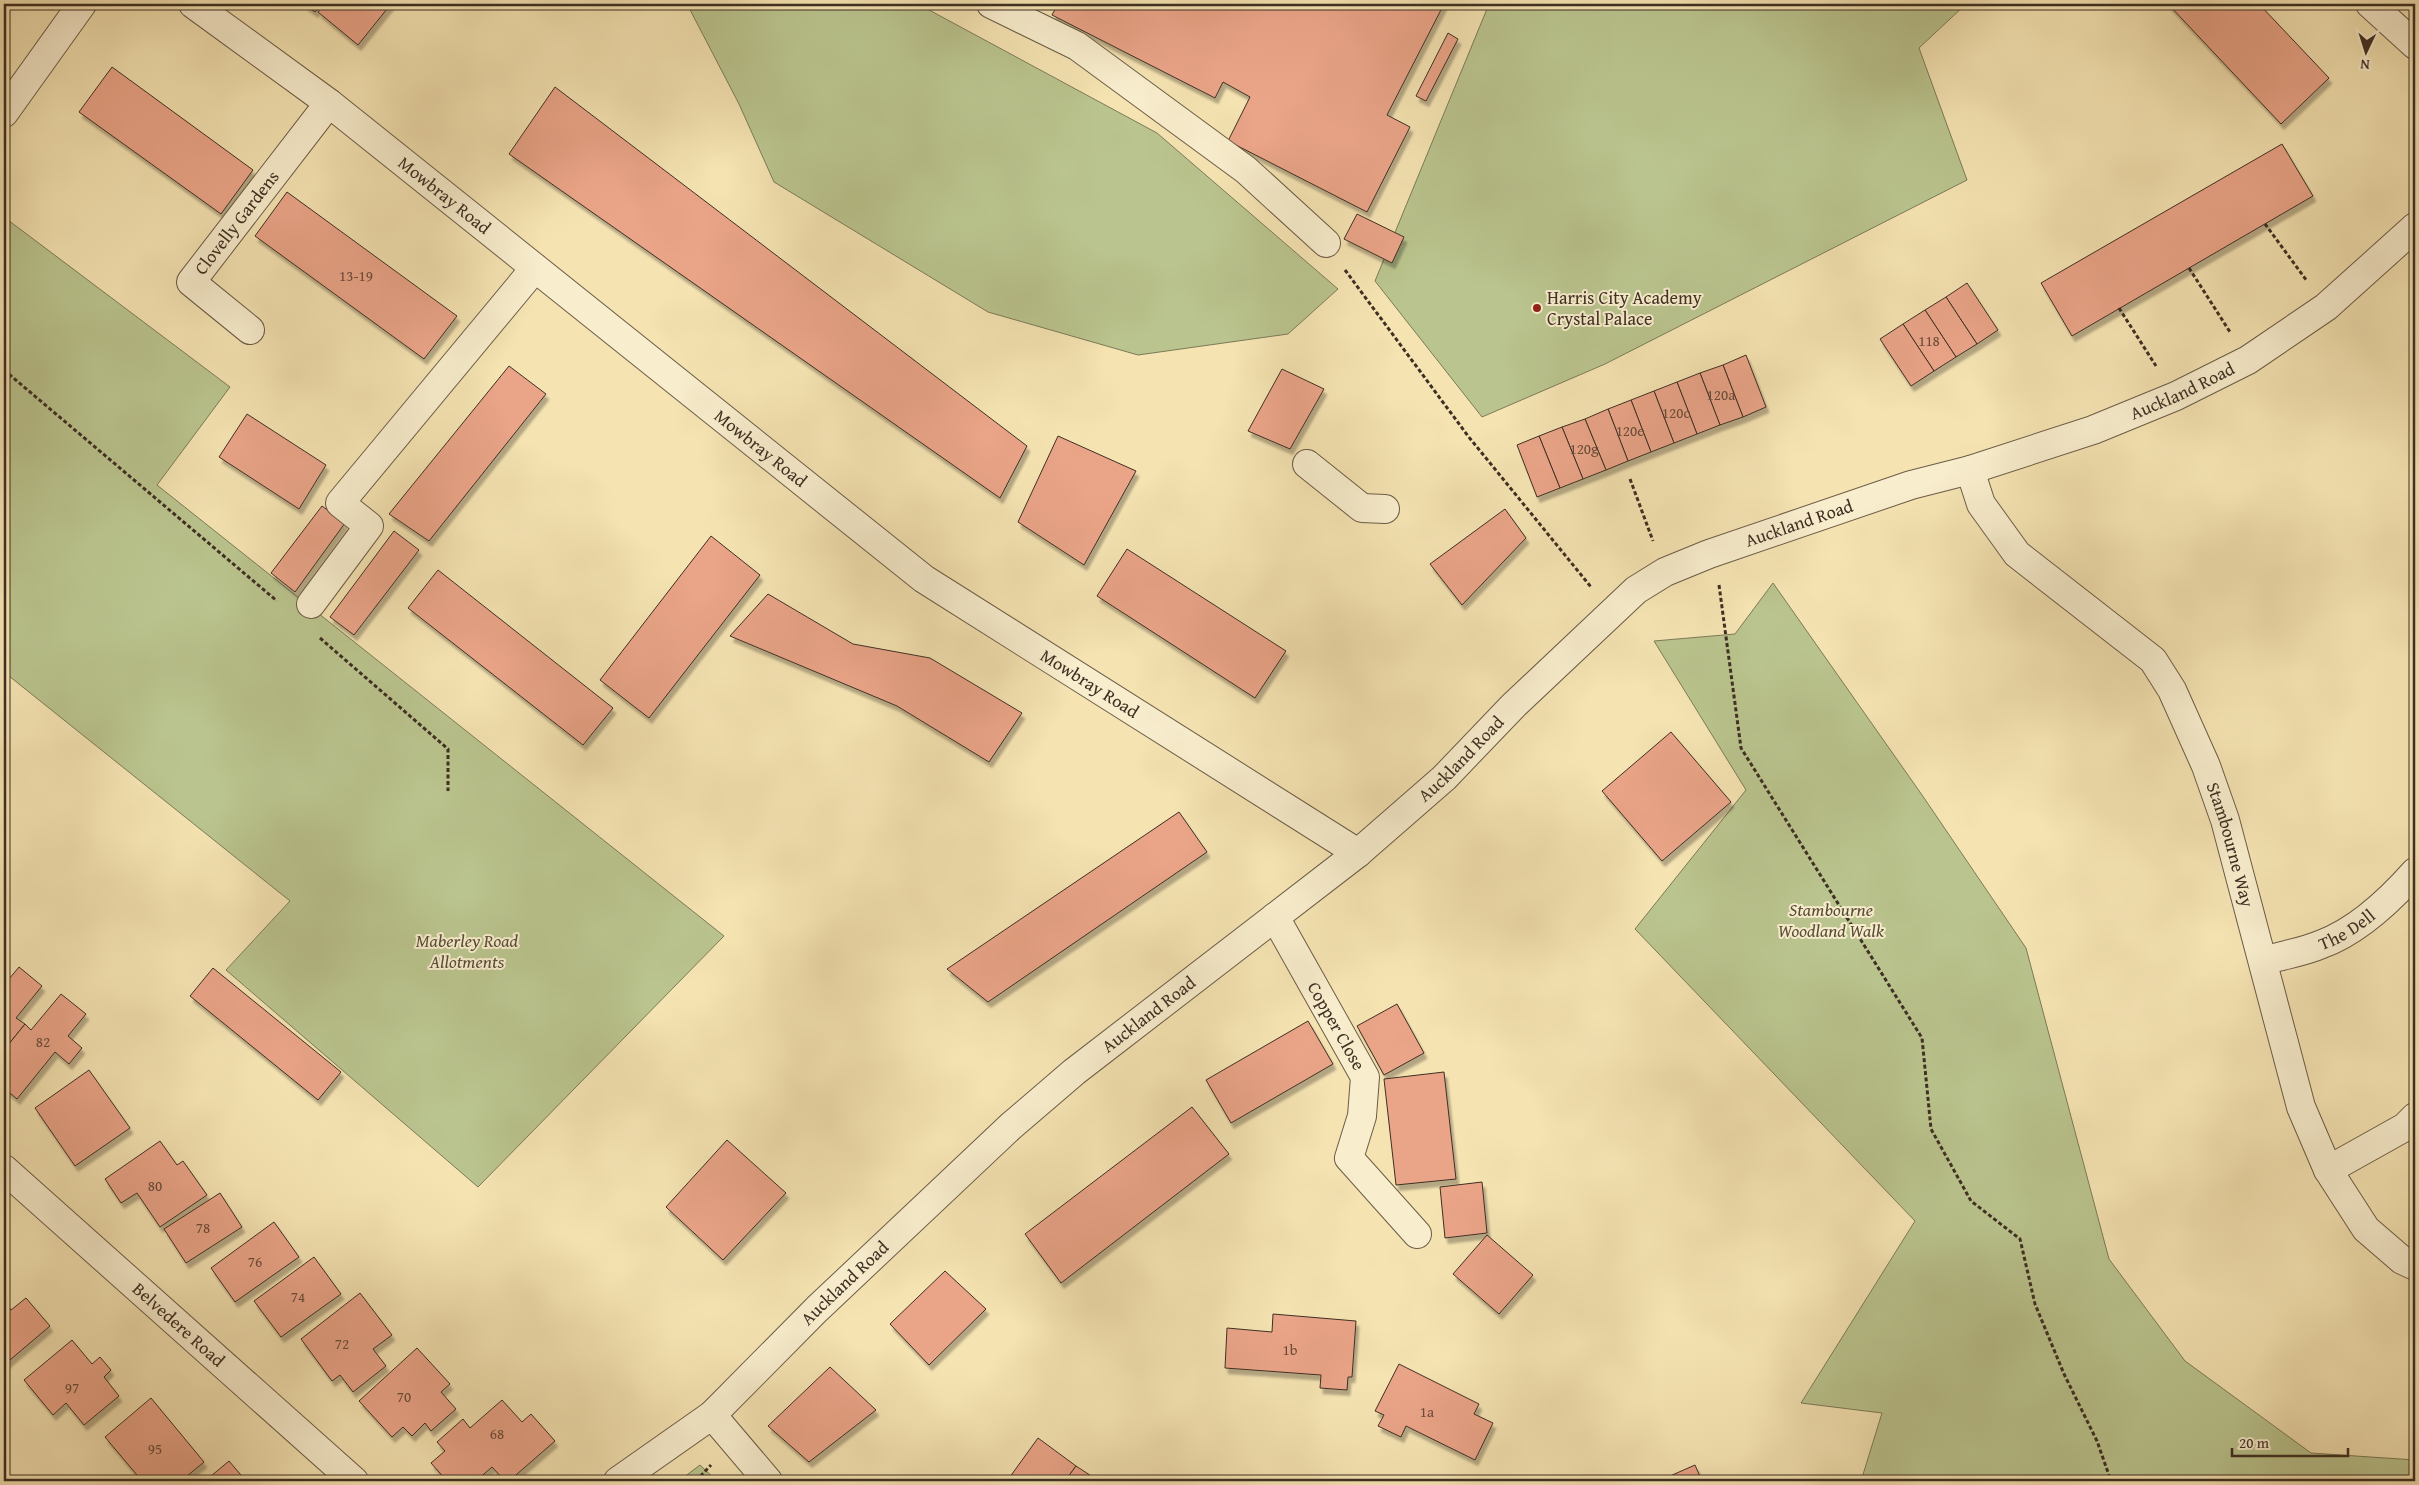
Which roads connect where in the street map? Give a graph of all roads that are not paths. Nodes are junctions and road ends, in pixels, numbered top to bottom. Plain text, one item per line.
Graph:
1 (82, 4) edge
2 (193, 4) edge
3 (991, 4) edge
4 (2370, 4) edge
5 (2415, 45) edge
6 (329, 103) junction
7 (4, 113) edge
8 (2415, 227) edge
9 (1326, 243) road end
10 (534, 268) junction
11 (250, 330) dead end
12 (1307, 464) dead end
13 (1970, 470) junction
14 (1385, 509) dead end
15 (311, 604) dead end
16 (1358, 853) junction
17 (2415, 872) edge
18 (1276, 917) junction
19 (2263, 961) junction
20 (2415, 1117) edge
21 (4, 1170) edge
22 (2328, 1170) junction
23 (1417, 1234) dead end
24 (2415, 1266) edge
25 (712, 1415) junction
26 (354, 1481) edge
27 (618, 1481) edge
28 (768, 1481) edge

1 - 7 street
2 - 6 street, Mowbray Road
3 - 9 street
4 - 5 street
6 - 10 street, Mowbray Road
6 - 11 street, Clovelly Gardens
8 - 13 street, Auckland Road
10 - 15 street
10 - 16 street, Mowbray Road
12 - 14 street
13 - 16 street, Auckland Road
13 - 19 street, Stambourne Way
16 - 18 street, Auckland Road
17 - 19 street, The Dell
18 - 23 street, Copper Close
18 - 25 street, Auckland Road
19 - 22 street, Stambourne Way
20 - 22 street
21 - 26 street, Belvedere Road
22 - 24 street, Stambourne Way
25 - 27 street, Auckland Road
25 - 28 street

